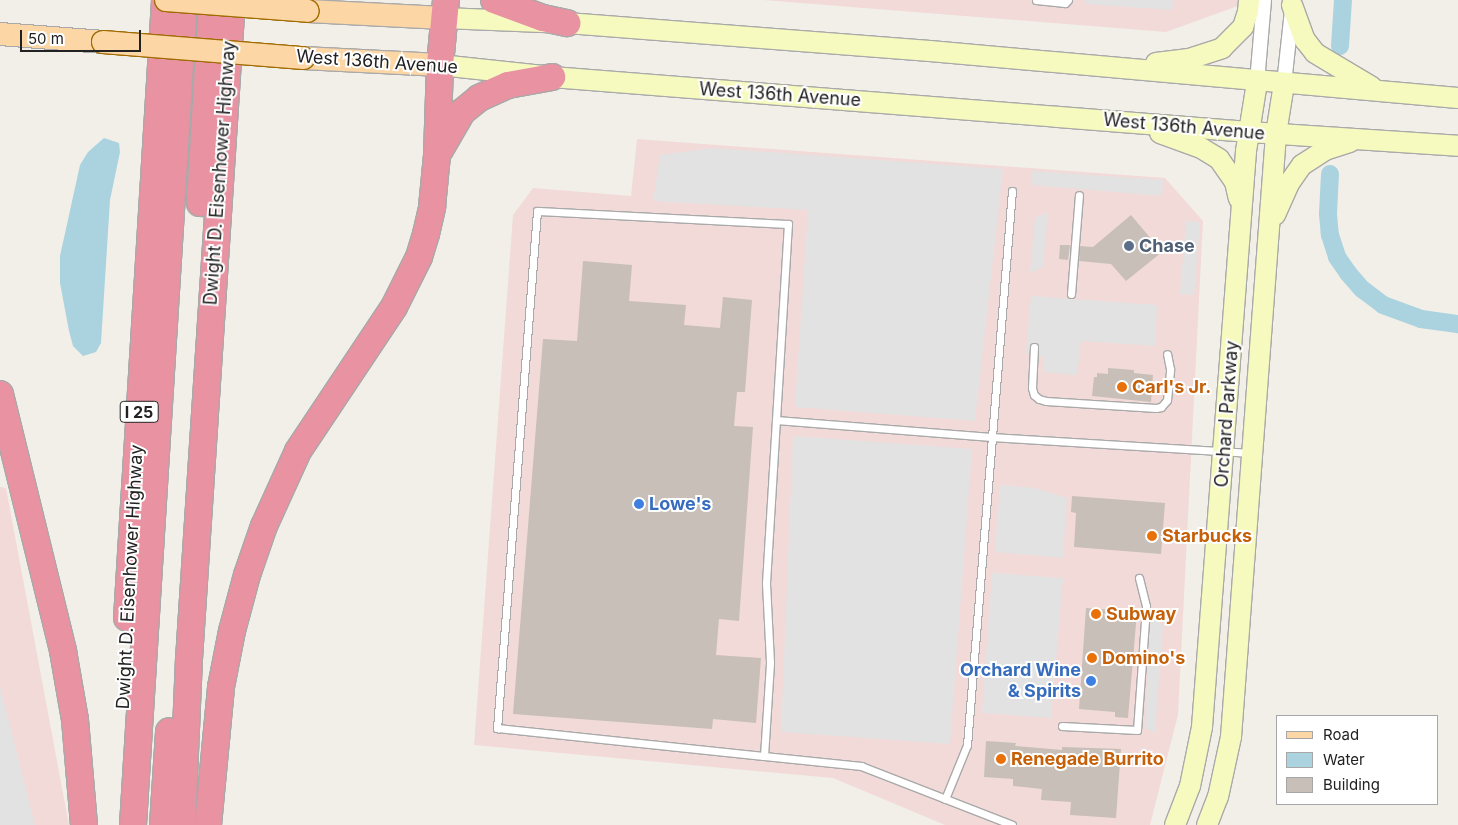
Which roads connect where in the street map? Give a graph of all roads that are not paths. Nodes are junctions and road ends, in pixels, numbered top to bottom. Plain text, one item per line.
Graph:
1 (165, 0) edge
2 (184, 0) edge
3 (212, 0) edge
4 (232, 0) edge
5 (494, 0) edge
6 (1036, 0) edge
7 (1068, 0) edge
8 (1249, 0) edge
9 (1264, 0) edge
10 (1292, 2) edge
11 (444, 9) edge
12 (567, 23) junction
13 (0, 34) edge
14 (440, 65) junction
15 (1127, 67) junction
16 (552, 77) junction
17 (1257, 82) junction
18 (1284, 84) junction
19 (1383, 92) junction
20 (1458, 98) edge
21 (1125, 122) junction
22 (1249, 132) junction
23 (1276, 134) junction
24 (1365, 140) junction
25 (1458, 146) edge
26 (437, 155) junction
27 (1012, 191) dead end
28 (1079, 196) dead end
29 (1241, 221) junction
30 (1270, 226) junction
31 (1071, 294) dead end
32 (1034, 347) dead end
33 (1167, 354) dead end
34 (0, 394) edge
35 (776, 420) junction
36 (992, 437) junction
37 (1225, 451) junction
38 (1253, 453) junction
39 (1139, 578) dead end
40 (1062, 726) dead end
41 (764, 756) junction
42 (945, 799) junction
43 (84, 825) edge
44 (116, 825) edge
45 (133, 825) edge
46 (163, 825) edge
47 (182, 825) edge
48 (208, 825) edge
49 (1012, 825) edge
50 (1175, 825) edge
51 (1207, 825) edge

1 - 11 main road, bridge
1 - 44 highway, Dwight D. Eisenhower Highway / I 25
2 - 45 highway
3 - 46 highway
4 - 47 highway, Dwight D. Eisenhower Highway
5 - 12 highway
6 - 7 lane
8 - 15 main road
9 - 17 street, Orchard Parkway
10 - 18 street, Orchard Parkway
10 - 19 main road
11 - 12 main road
11 - 14 highway
12 - 15 main road
13 - 14 main road, West 136th Avenue, bridge
14 - 16 main road, West 136th Avenue
14 - 26 highway
15 - 17 main road
16 - 21 main road, West 136th Avenue
16 - 26 highway
17 - 18 main road
17 - 22 main road, Orchard Parkway
18 - 19 main road
18 - 23 main road, Orchard Parkway
19 - 20 main road
21 - 22 main road, West 136th Avenue
21 - 29 main road
22 - 23 main road, West 136th Avenue
22 - 29 main road, Orchard Parkway
23 - 24 main road, West 136th Avenue
23 - 30 main road, Orchard Parkway
24 - 25 main road, West 136th Avenue
24 - 30 main road
26 - 48 highway
27 - 36 lane
28 - 31 lane
29 - 37 main road, Orchard Parkway
30 - 38 main road, Orchard Parkway
32 - 33 lane
34 - 43 highway
35 - 36 lane
35 - 41 lane
35 - 41 lane
36 - 37 lane
36 - 42 lane
37 - 38 lane
37 - 50 main road, Orchard Parkway
38 - 51 main road, Orchard Parkway
39 - 40 lane
41 - 42 lane
42 - 49 lane

